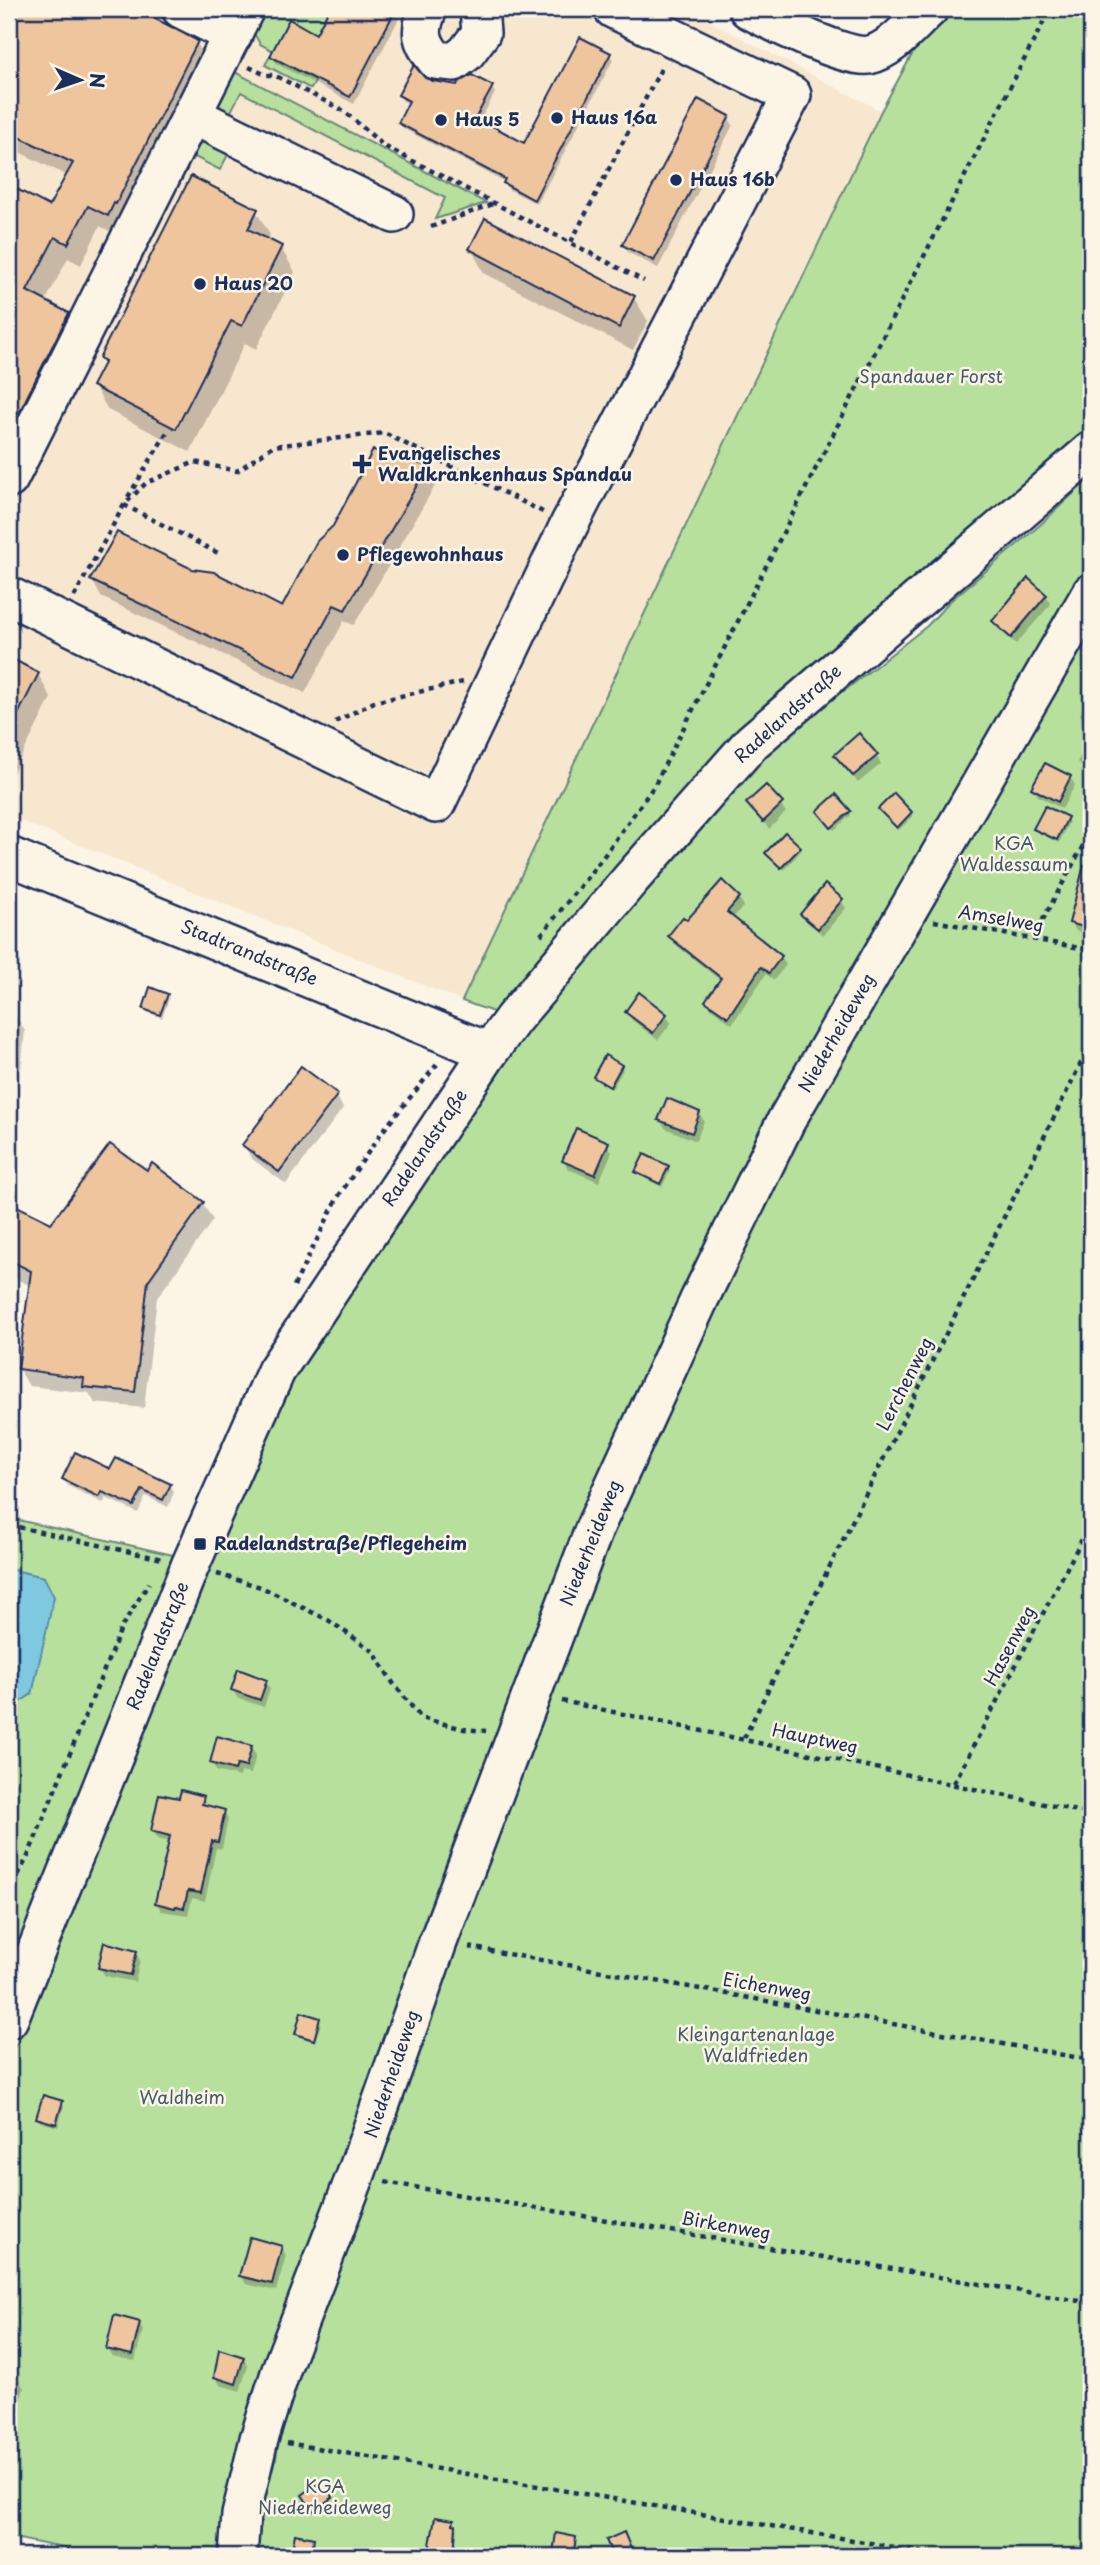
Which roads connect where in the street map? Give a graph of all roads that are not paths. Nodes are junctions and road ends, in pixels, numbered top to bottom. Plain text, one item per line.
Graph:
1 (181, 9) edge
2 (428, 9) edge
3 (479, 9) edge
4 (613, 9) edge
5 (748, 9) edge
6 (929, 9) edge
7 (234, 33) edge
8 (192, 115) junction
9 (394, 214) dead end
10 (1091, 450) edge
11 (9, 479) edge
12 (1091, 593) edge
13 (9, 596) edge
14 (9, 856) edge
15 (473, 1045) junction
16 (9, 2019) edge
17 (237, 2556) edge

1 - 7 street
2 - 3 street
4 - 13 street
5 - 6 street
7 - 8 street
8 - 9 street
8 - 11 street
10 - 15 street, Radelandstraße
12 - 17 street, Niederheideweg
14 - 15 street, Stadtrandstraße
15 - 16 street, Radelandstraße

